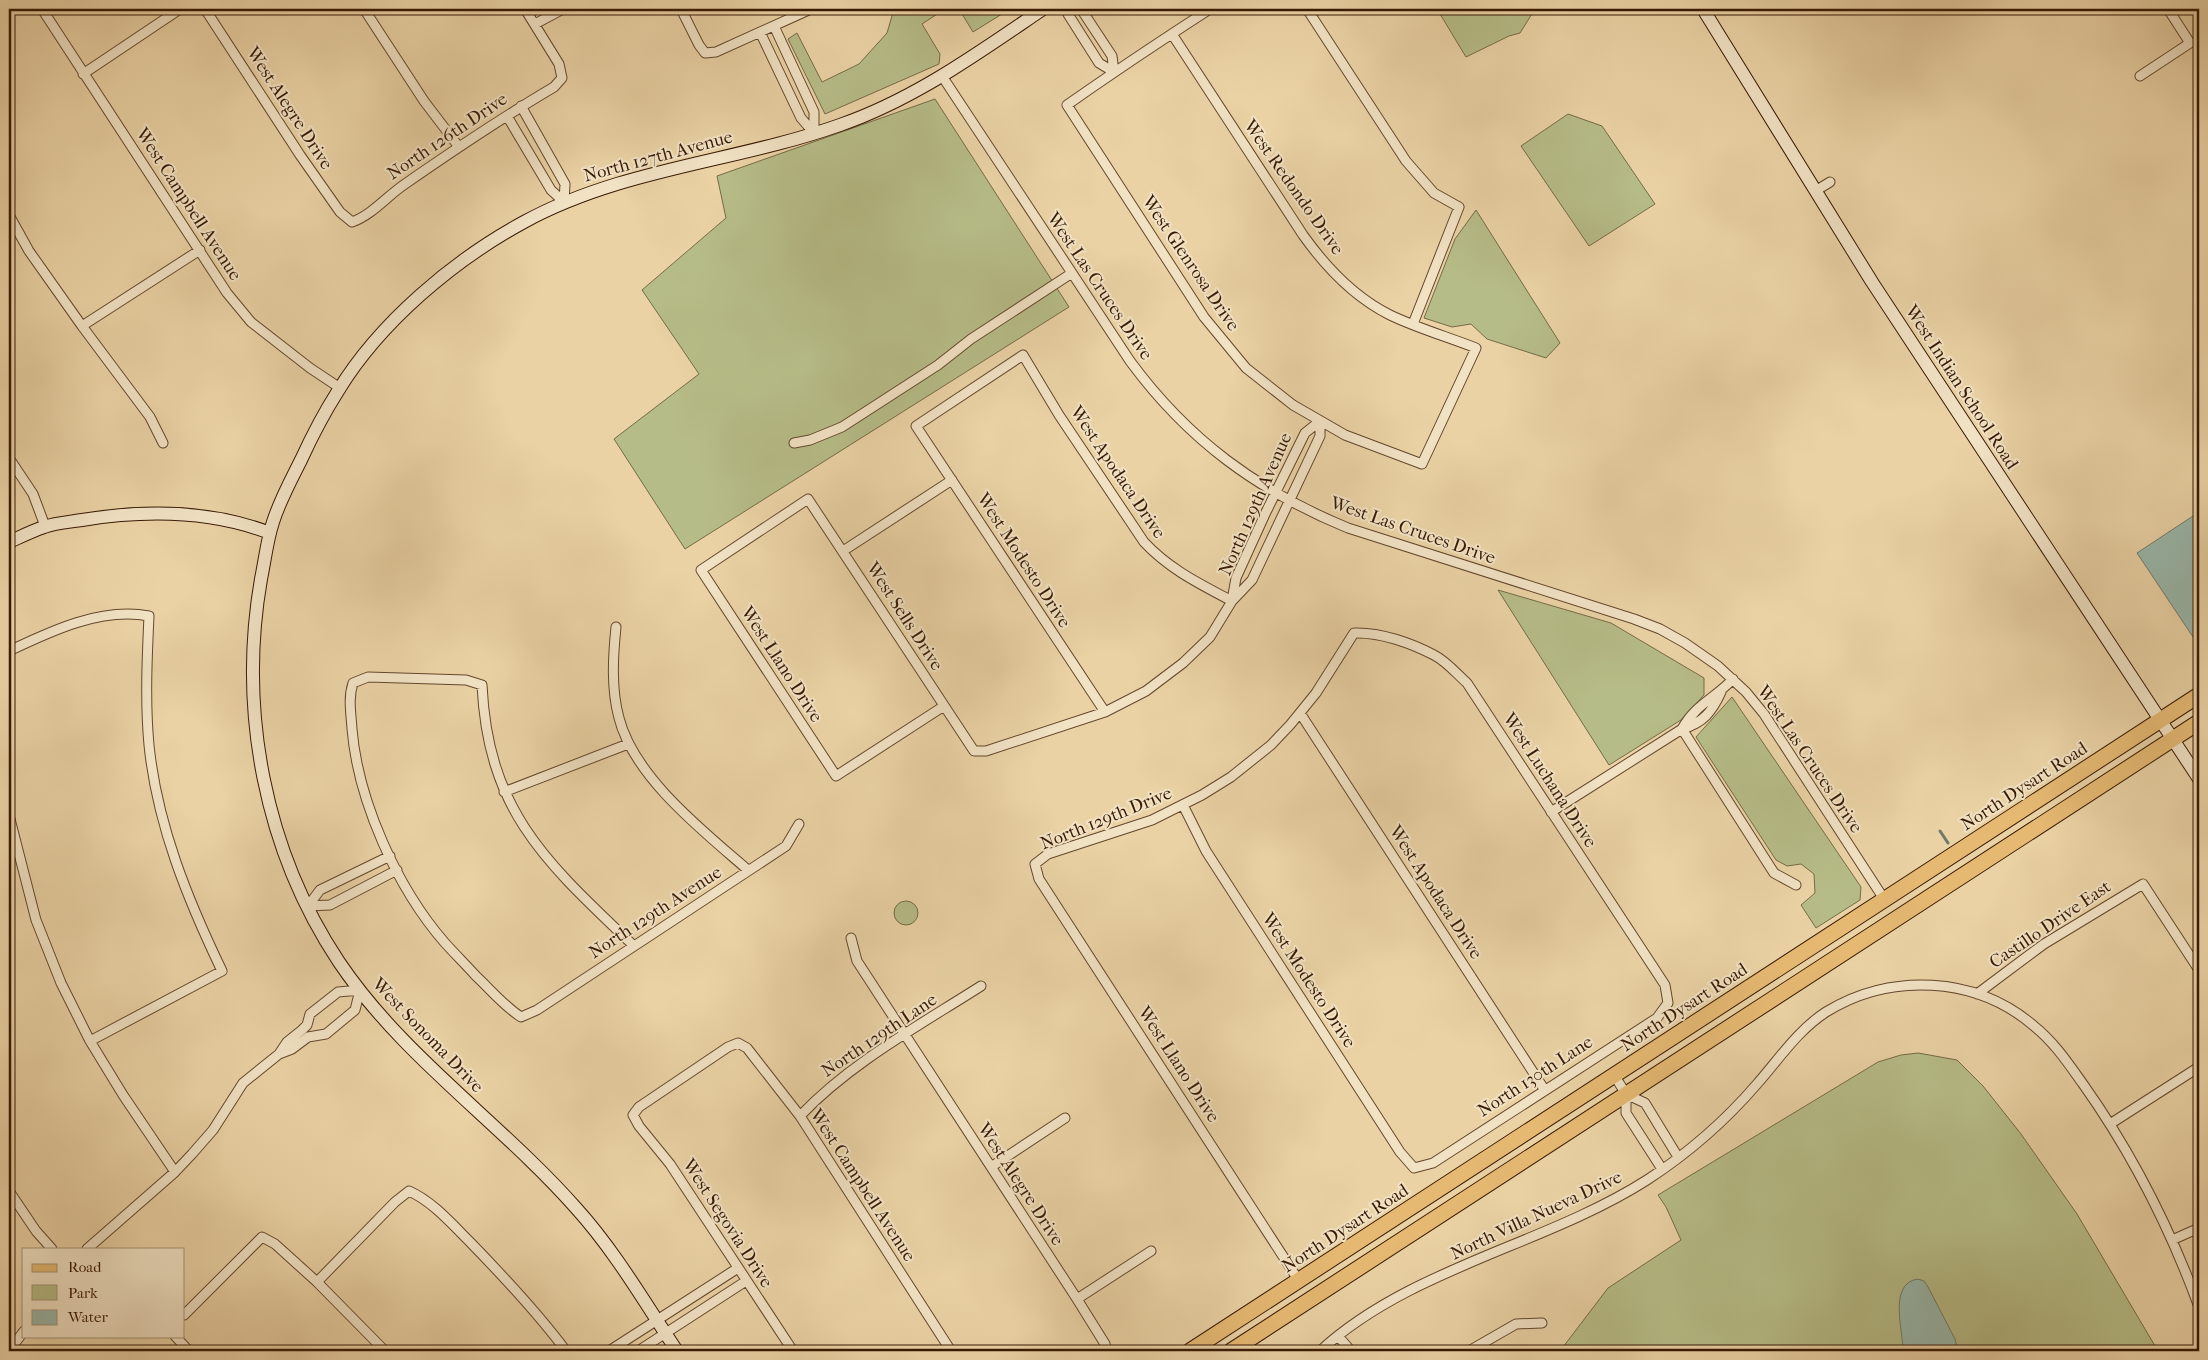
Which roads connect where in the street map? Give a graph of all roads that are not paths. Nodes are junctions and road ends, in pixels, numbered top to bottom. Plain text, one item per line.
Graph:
1 (42, 9) edge
2 (180, 9) edge
3 (205, 9) edge
4 (364, 9) edge
5 (525, 9) edge
6 (563, 9) edge
7 (681, 9) edge
8 (811, 9) edge
9 (1043, 9) edge
10 (1067, 9) edge
11 (1081, 9) edge
12 (1210, 9) edge
13 (1307, 9) edge
14 (1703, 9) edge
15 (2168, 9) edge
16 (535, 24) junction
17 (774, 26) junction
18 (760, 32) junction
19 (1172, 34) junction
20 (1114, 72) junction
21 (83, 74) junction
22 (942, 76) junction
23 (2140, 76) dead end
24 (521, 106) junction
25 (507, 116) junction
26 (814, 133) junction
27 (458, 147) junction
28 (1830, 182) dead end
29 (1817, 190) junction
30 (564, 202) junction
31 (9, 215) edge
32 (352, 222) joint
33 (200, 250) junction
34 (1072, 273) junction
35 (1413, 324) junction
36 (82, 326) junction
37 (1024, 355) joint
38 (340, 388) junction
39 (1320, 421) junction
40 (163, 443) dead end
41 (794, 443) dead end
42 (9, 458) edge
43 (1422, 464) joint
44 (952, 480) junction
45 (288, 486) joint
46 (1275, 493) junction
47 (1289, 500) junction
48 (45, 526) junction
49 (270, 533) junction
50 (9, 542) edge
51 (842, 551) junction
52 (701, 570) joint
53 (1232, 601) junction
54 (616, 627) dead end
55 (1354, 633) joint
56 (9, 651) edge
57 (1733, 680) junction
58 (1721, 692) junction
59 (2199, 695) edge
60 (944, 706) junction
61 (1695, 711) junction
62 (1105, 712) junction
63 (1300, 713) junction
64 (1703, 719) junction
65 (2160, 719) junction
66 (2199, 722) edge
67 (1682, 730) junction
68 (2173, 739) junction
69 (628, 744) junction
70 (974, 751) joint
71 (2199, 779) edge
72 (504, 792) junction
73 (1183, 805) junction
74 (1551, 812) junction
75 (9, 816) edge
76 (798, 824) dead end
77 (390, 856) junction
78 (1035, 864) joint
79 (397, 870) junction
80 (748, 870) junction
81 (1796, 885) dead end
82 (1884, 899) junction
83 (308, 906) junction
84 (1897, 918) junction
85 (851, 938) dead end
86 (633, 945) junction
87 (2199, 970) edge
88 (981, 986) dead end
89 (360, 990) junction
90 (1977, 994) junction
91 (1668, 1003) joint
92 (905, 1035) junction
93 (90, 1041) junction
94 (279, 1054) junction
95 (2199, 1067) edge
96 (1614, 1075) junction
97 (1544, 1090) junction
98 (1626, 1094) junction
99 (633, 1115) joint
100 (800, 1116) junction
101 (1065, 1118) dead end
102 (2110, 1124) junction
103 (1678, 1157) junction
104 (991, 1167) junction
105 (1414, 1168) joint
106 (1662, 1169) junction
107 (175, 1172) junction
108 (9, 1191) edge
109 (2199, 1228) edge
110 (2172, 1240) junction
111 (51, 1248) edge
112 (87, 1248) edge
113 (1151, 1251) dead end
114 (738, 1268) junction
115 (746, 1281) junction
116 (1299, 1281) junction
117 (317, 1282) junction
118 (1077, 1299) junction
119 (2199, 1307) edge
120 (185, 1314) edge
121 (657, 1320) junction
122 (1542, 1323) dead end
123 (22, 1333) edge
124 (665, 1334) junction
125 (1338, 1336) junction
126 (177, 1338) edge
127 (1326, 1349) edge
128 (9, 1351) edge
129 (190, 1351) edge
130 (385, 1351) edge
131 (566, 1351) edge
132 (609, 1351) edge
133 (638, 1351) edge
134 (677, 1351) edge
135 (793, 1351) edge
136 (951, 1351) edge
137 (1107, 1351) edge
138 (1190, 1351) edge
139 (1231, 1351) edge
140 (1351, 1351) edge
141 (1469, 1351) edge

1 - 21 street, West Campbell Avenue
2 - 21 street
3 - 32 street, West Alegre Drive
4 - 27 street
5 - 16 street
6 - 16 street
7 - 18 street
8 - 17 street
9 - 22 street, North 127th Avenue
10 - 20 street
11 - 20 street
12 - 19 street
13 - 35 street
14 - 29 street, West Indian School Road
15 - 23 street
16 - 24 street, North 126th Drive
17 - 18 street
17 - 26 street
18 - 26 street
19 - 20 street
19 - 35 street, West Redondo Drive
20 - 39 street, West Glenrosa Drive
21 - 33 street, West Campbell Avenue
22 - 26 street, North 127th Avenue
22 - 34 street, West Las Cruces Drive
24 - 25 street, North 126th Drive
24 - 30 street
25 - 27 street, North 126th Drive
25 - 30 street
26 - 30 street, North 127th Avenue
27 - 32 street, North 126th Drive
28 - 29 street
29 - 65 street, West Indian School Road
30 - 38 street, North 127th Avenue
31 - 36 street
33 - 36 street
33 - 38 street, West Campbell Avenue
34 - 41 street
34 - 46 street, West Las Cruces Drive
35 - 43 street, West Redondo Drive
36 - 40 street
37 - 44 street, West Modesto Drive
37 - 53 street, West Apodaca Drive
38 - 45 street, North 127th Avenue
39 - 43 street, West Glenrosa Drive
39 - 46 street, North 129th Avenue
39 - 47 street, North 129th Avenue
42 - 48 street
44 - 51 street
44 - 62 street, West Modesto Drive
45 - 49 street, West Sonoma Drive
46 - 47 street, West Las Cruces Drive
46 - 53 street, North 129th Avenue
47 - 53 street, North 129th Avenue
47 - 57 street, West Las Cruces Drive
48 - 49 street
48 - 50 street
49 - 83 street, West Sonoma Drive
51 - 52 street, West Sells Drive
51 - 60 street, West Sells Drive
52 - 60 street, West Llano Drive
53 - 62 street, North 129th Avenue
54 - 69 street
55 - 63 street, North 129th Drive
55 - 74 street, West Luchana Drive
56 - 93 street
57 - 58 street
57 - 82 street, West Las Cruces Drive
58 - 61 street
58 - 64 street
59 - 65 main road, North Dysart Road
60 - 70 street, West Sells Drive
61 - 64 street
61 - 67 street
62 - 70 street, North 129th Avenue
63 - 73 street, North 129th Drive
63 - 97 street, West Apodaca Drive
64 - 67 street
65 - 68 street, West Indian School Road
65 - 82 main road, North Dysart Road
66 - 68 main road
67 - 74 street
67 - 81 street
68 - 71 street, West Indian School Road
68 - 84 main road
69 - 72 street
69 - 80 street
72 - 77 street
72 - 86 street
73 - 78 street, North 129th Drive
73 - 105 street, West Modesto Drive
74 - 91 street, West Luchana Drive
75 - 93 street
76 - 80 street, North 129th Avenue
77 - 79 street
77 - 83 street
78 - 116 street, West Llano Drive
79 - 83 street
79 - 86 street, North 129th Avenue
80 - 86 street, North 129th Avenue
82 - 84 main road
82 - 96 main road, North Dysart Road
83 - 89 street, West Sonoma Drive
84 - 98 main road
85 - 92 street, West Alegre Drive
87 - 90 street, Castillo Drive East
88 - 92 street, North 129th Lane
89 - 94 street
89 - 94 street
89 - 121 street, West Sonoma Drive
90 - 102 street, North Villa Nueva Drive
90 - 103 street, North Villa Nueva Drive
91 - 97 street, North 130th Lane
92 - 100 street, North 129th Lane
92 - 104 street, West Alegre Drive
93 - 107 street
94 - 107 street
95 - 102 street
96 - 98 street
96 - 116 main road, North Dysart Road
97 - 105 street, North 130th Lane
98 - 103 street
98 - 106 street
98 - 139 main road
99 - 100 street, West Campbell Avenue
99 - 114 street, West Segovia Drive
100 - 136 street, West Campbell Avenue
101 - 104 street
102 - 110 street, North Villa Nueva Drive
103 - 106 street, North Villa Nueva Drive
104 - 118 street, West Alegre Drive
106 - 125 street, North Villa Nueva Drive
107 - 112 street
108 - 111 street
109 - 110 street
110 - 119 street, North Villa Nueva Drive
113 - 118 street
114 - 115 street, West Segovia Drive
114 - 121 street
115 - 124 street
115 - 135 street, West Segovia Drive
116 - 138 main road, North Dysart Road
117 - 120 street
117 - 130 street
117 - 131 street
118 - 137 street, West Alegre Drive
121 - 124 street, West Sonoma Drive
121 - 132 street
122 - 141 street
123 - 128 street
124 - 133 street
124 - 134 street, West Sonoma Drive
125 - 127 street, North Villa Nueva Drive
125 - 140 street
126 - 129 street

